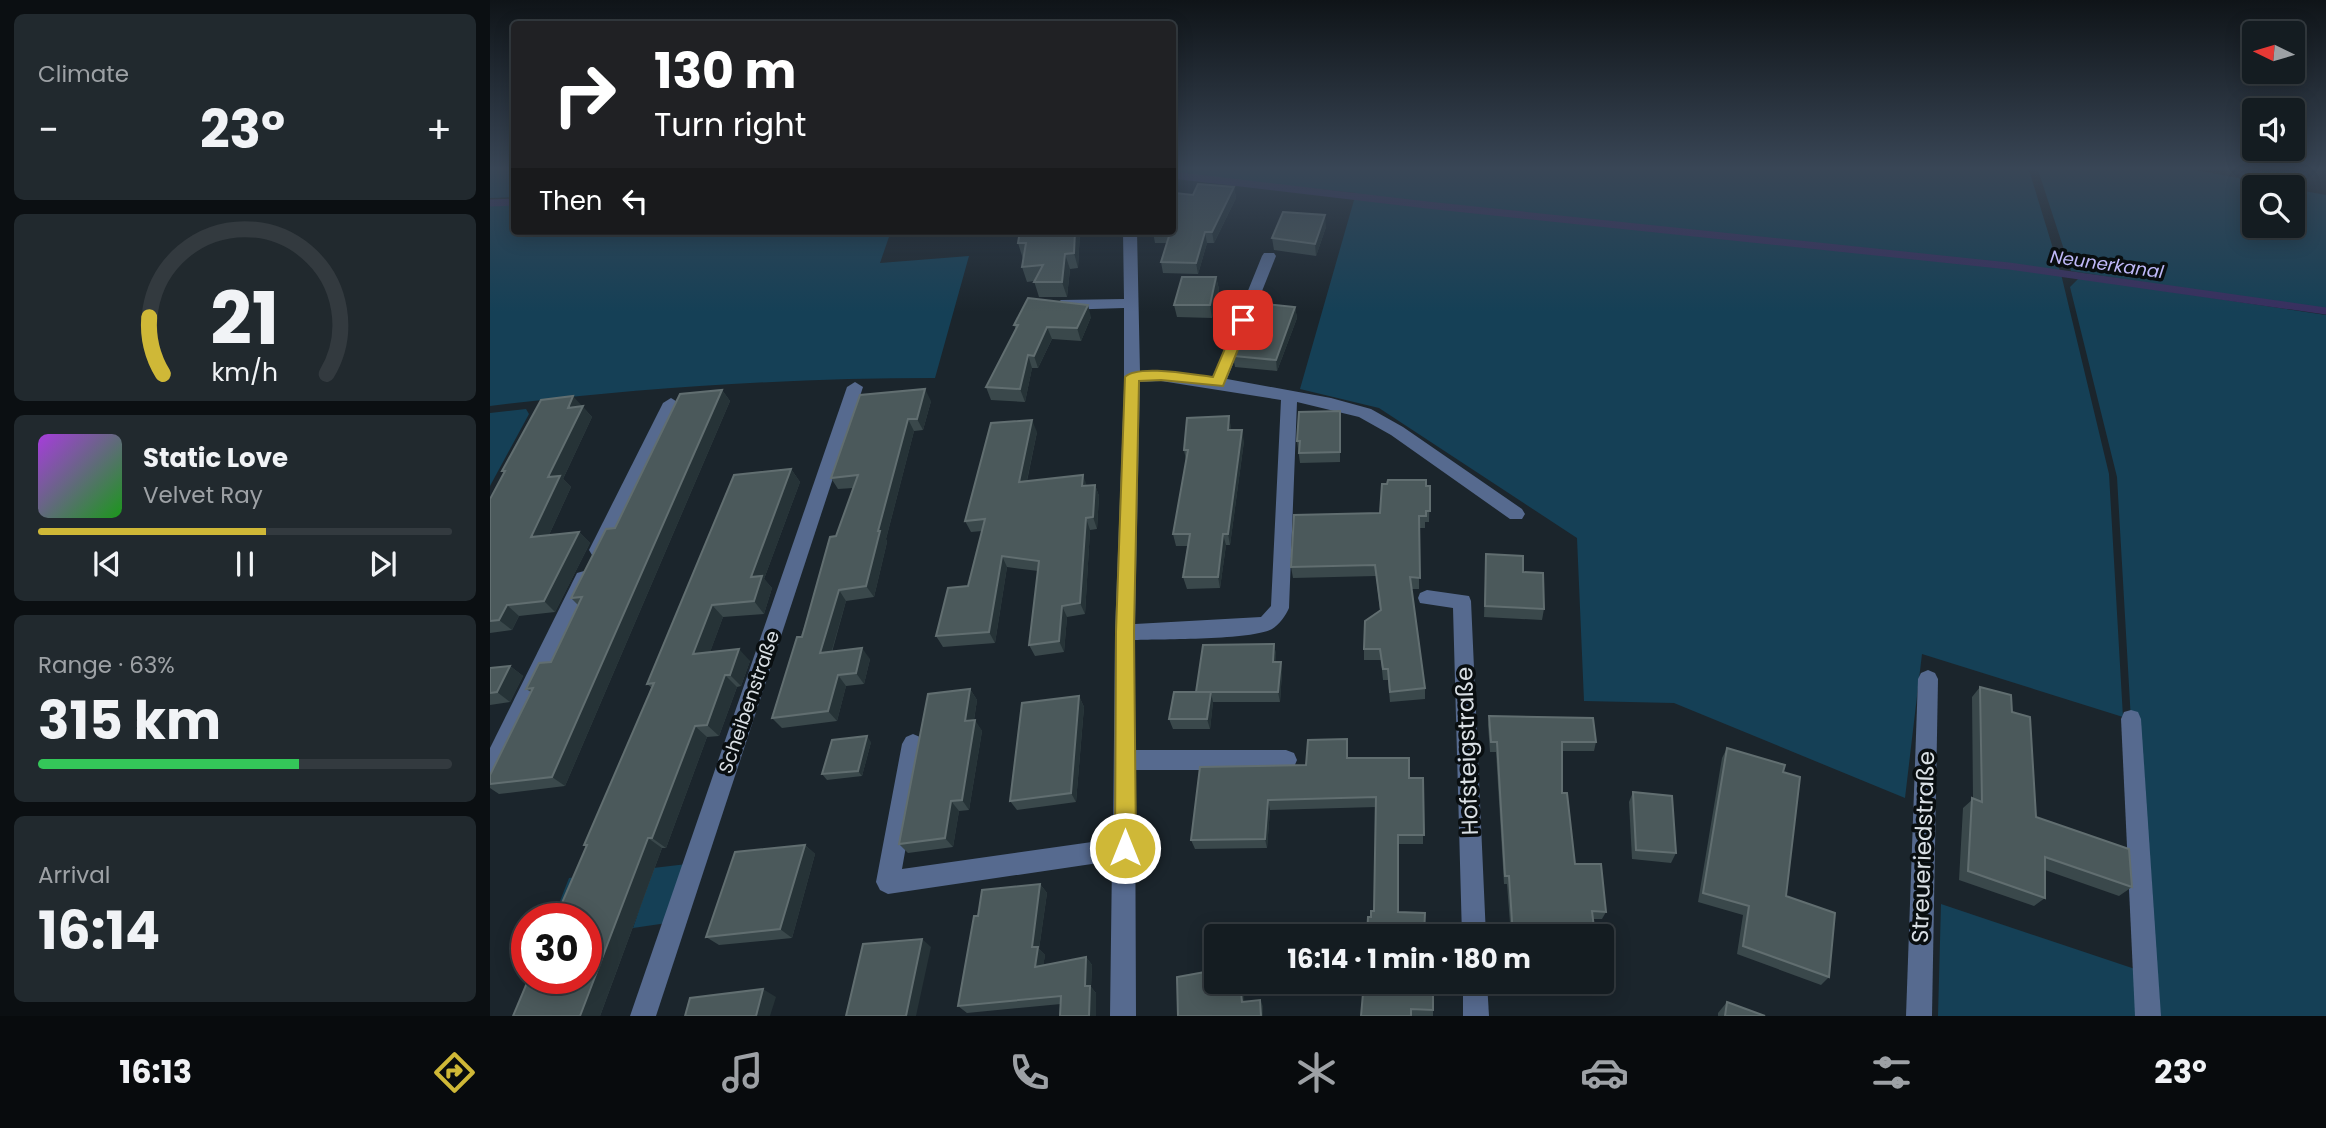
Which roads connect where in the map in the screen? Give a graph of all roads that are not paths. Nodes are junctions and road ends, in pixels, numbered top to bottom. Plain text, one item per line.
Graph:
1 (1130, 235) edge
2 (1269, 256) dead end
3 (1131, 303) junction
4 (1049, 305) edge
5 (1132, 377) junction
6 (1218, 383) junction
7 (855, 387) dead end
8 (1289, 395) junction
9 (671, 403) dead end
10 (1516, 514) dead end
11 (1427, 598) dead end
12 (1125, 632) junction
13 (1928, 678) dead end
14 (2131, 719) dead end
15 (913, 744) dead end
16 (1125, 760) junction
17 (1286, 760) dead end
18 (490, 769) edge
19 (1125, 848) junction
20 (1474, 924) edge
21 (1475, 994) edge
22 (643, 1016) edge
23 (1123, 1016) edge
24 (1476, 1016) edge
25 (1919, 1016) edge
26 (2148, 1016) edge

1 - 3 street
2 - 6 street
3 - 4 street
3 - 5 street
5 - 6 street
5 - 12 street
6 - 8 street
7 - 22 street, Scheibenstraße
8 - 10 street
8 - 12 street
9 - 18 street
11 - 20 street, Hofsteigstraße
12 - 16 street
13 - 25 street, Streueriedstraße
14 - 26 street
15 - 19 street
16 - 17 street
16 - 19 street
19 - 23 street
21 - 24 street

